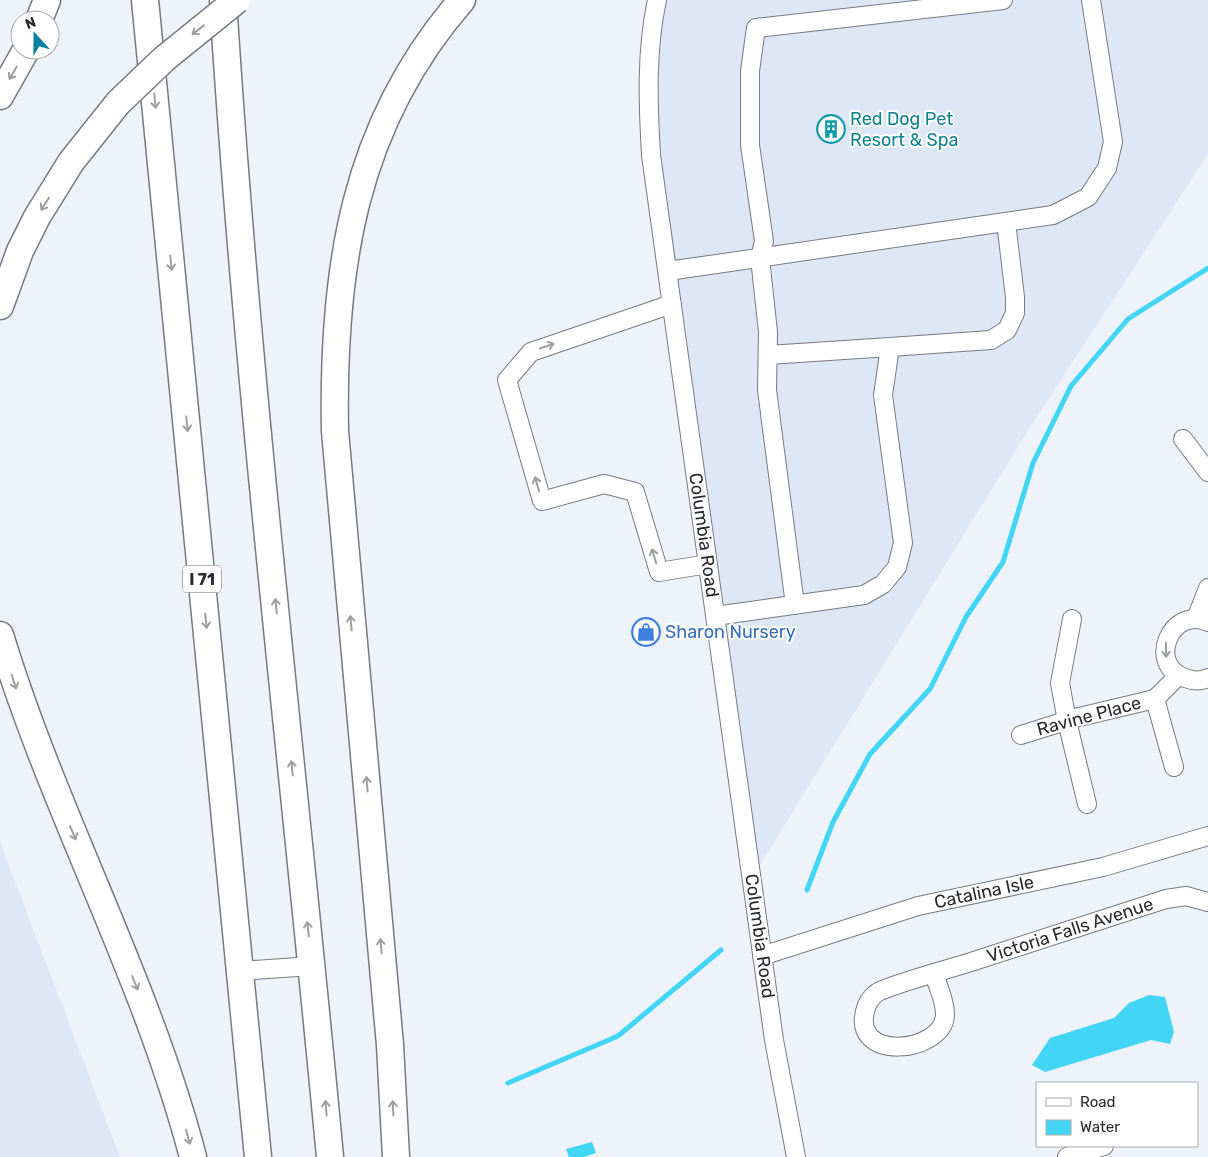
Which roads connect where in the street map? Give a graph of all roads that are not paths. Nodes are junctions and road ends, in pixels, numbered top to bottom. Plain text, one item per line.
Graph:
1 (145, 0) edge
2 (223, 0) edge
3 (237, 0) edge
4 (462, 0) edge
5 (657, 0) edge
6 (1003, 0) edge
7 (1092, 0) edge
8 (20, 60) edge
9 (0, 96) edge
10 (1006, 222) junction
11 (760, 258) junction
12 (668, 271) junction
13 (672, 304) junction
14 (0, 306) edge
15 (890, 347) junction
16 (768, 355) junction
17 (1183, 440) dead end
18 (1208, 472) edge
19 (708, 564) junction
20 (1208, 588) edge
21 (795, 605) junction
22 (715, 616) junction
23 (1072, 619) dead end
24 (1202, 620) edge
25 (0, 635) edge
26 (1178, 676) junction
27 (1208, 678) edge
28 (0, 698) edge
29 (1155, 699) junction
30 (1067, 721) junction
31 (1021, 735) dead end
32 (43, 764) junction
33 (1174, 767) dead end
34 (1087, 804) dead end
35 (1208, 836) edge
36 (1208, 902) edge
37 (762, 956) junction
38 (312, 966) junction
39 (240, 972) junction
40 (934, 974) junction
41 (1102, 1150) edge
42 (193, 1157) edge
43 (258, 1157) edge
44 (330, 1157) edge
45 (396, 1157) edge
46 (796, 1157) edge
47 (1067, 1157) edge

1 -> 39 highway, I 71
38 -> 2 highway
3 -> 14 highway, bridge
45 -> 4 highway
5 - 12 street, Columbia Road
6 - 11 street
7 - 10 street
8 -> 9 highway
10 - 11 street
10 - 15 street
11 - 12 street
11 - 16 street
12 - 13 street, Columbia Road
13 - 19 street, Columbia Road
19 -> 13 street
15 - 16 street
15 - 21 street
16 - 21 street
17 - 18 street
19 - 22 street, Columbia Road
20 - 24 street
21 - 22 street
22 - 37 street, Columbia Road
23 - 30 street
24 -> 26 street
25 -> 32 highway
26 - 27 street
26 - 29 street, Ravine Place
28 - 32 highway
29 - 30 street, Ravine Place
29 - 33 street
30 - 31 street, Ravine Place
30 - 34 street
32 -> 42 highway
35 - 37 street, Catalina Isle
36 - 40 street, Victoria Falls Avenue
37 - 46 street, Columbia Road
38 - 39 street
44 -> 38 highway
39 - 43 highway, I 71
40 - 40 street, Victoria Falls Avenue
41 - 47 street

